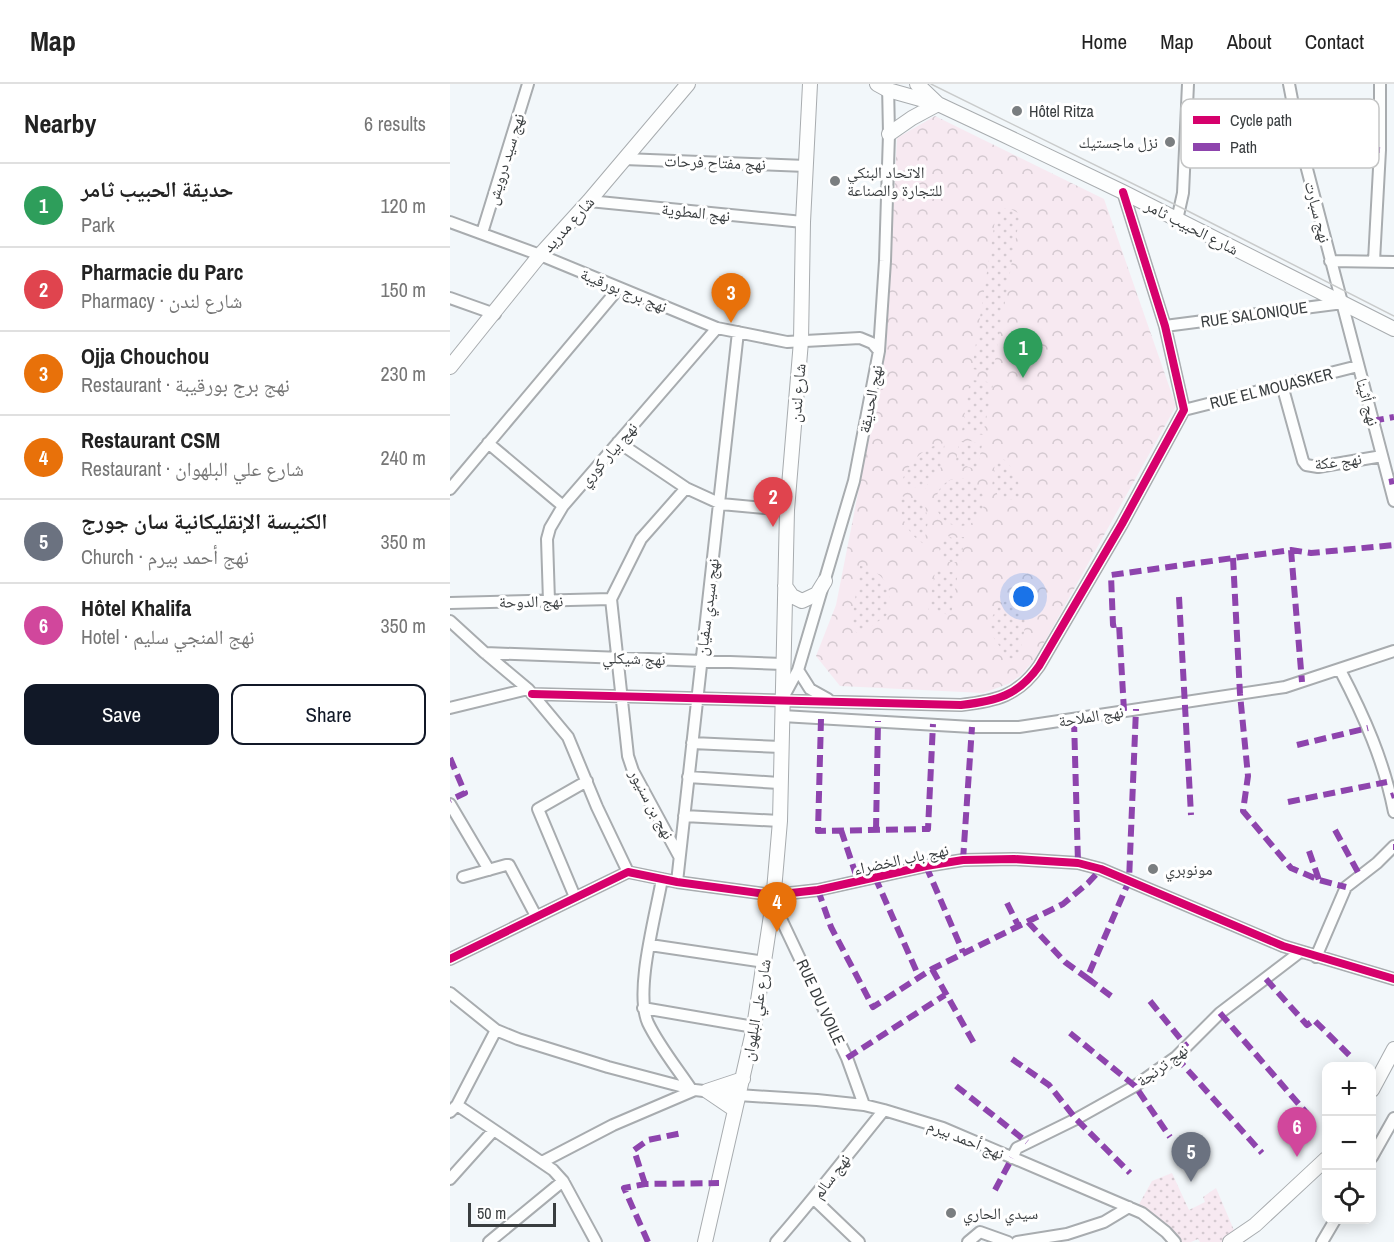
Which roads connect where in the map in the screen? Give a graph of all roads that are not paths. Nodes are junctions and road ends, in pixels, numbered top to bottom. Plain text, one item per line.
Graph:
1 (528, 84) edge
2 (688, 84) edge
3 (810, 84) edge
4 (917, 84) edge
5 (1188, 84) edge
6 (1289, 84) edge
7 (1380, 84) edge
8 (885, 86) edge
9 (1187, 99) edge
10 (1292, 99) edge
11 (938, 104) junction
12 (889, 134) junction
13 (624, 159) junction
14 (806, 166) junction
15 (1184, 168) edge
16 (1307, 168) edge
17 (1122, 192) junction
18 (589, 201) junction
19 (1177, 220) junction
20 (450, 222) edge
21 (803, 222) junction
22 (482, 233) junction
23 (540, 255) junction
24 (1330, 261) junction
25 (1374, 261) junction
26 (1394, 262) edge
27 (619, 288) junction
28 (450, 298) edge
29 (1343, 303) junction
30 (495, 314) junction
31 (1164, 326) junction
32 (717, 328) junction
33 (1394, 329) edge
34 (738, 332) junction
35 (801, 341) junction
36 (879, 351) junction
37 (1358, 366) junction
38 (450, 367) edge
39 (1282, 385) junction
40 (1184, 410) junction
41 (618, 442) junction
42 (488, 443) junction
43 (1382, 456) junction
44 (686, 488) junction
45 (450, 489) edge
46 (1394, 501) edge
47 (720, 504) junction
48 (563, 506) junction
49 (787, 510) junction
50 (825, 581) junction
51 (785, 586) junction
52 (611, 599) junction
53 (549, 601) junction
54 (450, 603) edge
55 (450, 621) edge
56 (1394, 651) edge
57 (485, 653) junction
58 (618, 658) junction
59 (700, 661) junction
60 (783, 664) junction
61 (798, 670) junction
62 (1340, 670) junction
63 (530, 691) junction
64 (621, 696) junction
65 (696, 700) junction
66 (834, 701) junction
67 (781, 702) junction
68 (450, 708) edge
69 (782, 716) junction
70 (692, 743) junction
71 (781, 747) junction
72 (688, 777) junction
73 (586, 781) junction
74 (779, 783) junction
75 (450, 804) edge
76 (1394, 812) edge
77 (684, 816) junction
78 (780, 821) junction
79 (1394, 846) edge
80 (680, 856) junction
81 (489, 870) junction
82 (628, 872) junction
83 (463, 877) dead end
84 (662, 879) junction
85 (677, 882) junction
86 (574, 897) junction
87 (773, 898) junction
88 (536, 916) junction
89 (650, 945) junction
90 (1300, 952) junction
91 (1316, 957) junction
92 (450, 959) edge
93 (765, 962) junction
94 (1394, 979) edge
95 (450, 993) edge
96 (643, 1008) junction
97 (754, 1027) junction
98 (496, 1030) junction
99 (1394, 1048) edge
100 (1390, 1065) edge
101 (743, 1079) junction
102 (1376, 1083) edge
103 (698, 1090) junction
104 (738, 1095) junction
105 (864, 1105) junction
106 (454, 1108) edge
107 (735, 1110) junction
108 (884, 1110) junction
109 (1394, 1118) edge
110 (493, 1131) junction
111 (1376, 1148) edge
112 (1012, 1158) junction
113 (542, 1162) junction
114 (1322, 1163) edge
115 (450, 1179) edge
116 (563, 1181) junction
117 (814, 1199) junction
118 (1129, 1207) junction
119 (1333, 1224) edge
120 (489, 1242) edge
121 (596, 1242) edge
122 (705, 1242) edge
123 (776, 1242) edge
124 (859, 1242) edge
125 (968, 1242) edge
126 (1008, 1242) edge
127 (1017, 1242) edge
128 (1175, 1242) edge
129 (1230, 1242) edge
130 (1322, 1242) edge

1 - 22 street, نهج سيد درويش
2 - 13 main road, شارع مدريد
3 - 14 main road, شارع لندن
4 - 11 main road
5 - 9 street
6 - 10 street, نهج سبارت
7 - 25 street
8 - 11 main road, شارع الحبيب ثامر
8 - 12 street, نهج الحديقة
11 - 12 main road
11 - 17 main road, شارع الحبيب ثامر
12 - 36 street, نهج الحديقة
13 - 14 street, نهج مفتاح فرحات
13 - 18 main road, شارع مدريد
14 - 21 main road, شارع لندن
15 - 19 street
16 - 24 street, نهج سبارت
17 - 19 main road, شارع الحبيب ثامر
17 - 31 street
18 - 21 street, نهج المطوية
18 - 23 main road, شارع مدريد
19 - 29 main road, شارع الحبيب ثامر
20 - 22 street, نهج برج بورقيبة
21 - 35 main road, شارع لندن
22 - 23 street, نهج برج بورقيبة
23 - 27 street, نهج برج بورقيبة
23 - 30 main road, شارع مدريد
24 - 25 street
24 - 29 street, نهج سبارت
25 - 26 street
27 - 32 street, نهج برج بورقيبة
27 - 42 street
28 - 30 street
29 - 31 street, RUE SALONIQUE
29 - 33 main road, شارع الحبيب ثامر
29 - 37 street, نهج أثينا
30 - 38 main road, شارع مدريد
31 - 40 street
32 - 34 street, نهج برج بورقيبة
32 - 41 street, نهج بيار كوري
34 - 35 street, نهج برج بورقيبة
34 - 47 street, نهج سيدي سفيان
35 - 36 street, نهج برج بورقيبة
35 - 49 main road, شارع لندن
36 - 50 street, نهج الحديقة
37 - 39 street, RUE EL MOUASKER
37 - 43 street, نهج أثينا
39 - 40 street, RUE EL MOUASKER
39 - 43 street, نهج عكة
40 - 66 street
41 - 44 street
41 - 48 street, نهج بيار كوري
42 - 45 street
42 - 48 street
43 - 46 street, نهج أثينا
44 - 47 street
44 - 52 street
47 - 49 street
47 - 59 street, نهج سيدي سفيان
48 - 53 street, نهج بيار كوري
49 - 51 main road, شارع لندن
50 - 51 main road
50 - 61 street, نهج الحديقة
51 - 60 main road, شارع لندن
52 - 53 street, نهج الدوحة
52 - 58 street, نهج بن سنيور
53 - 54 street, نهج الدوحة
55 - 57 street
56 - 62 street, نهج الملاحة
57 - 58 street, نهج شيكلي
57 - 63 street
58 - 59 street, نهج شيكلي
58 - 64 street, نهج بن سنيور
59 - 60 street, نهج شيكلي
59 - 65 street, نهج سيدي سفيان
60 - 67 main road, شارع لندن
61 - 66 street
61 - 67 street, نهج الحديقة
62 - 69 street, نهج الملاحة
62 - 76 street
63 - 64 street
63 - 68 street
63 - 73 street
64 - 65 street
64 - 80 street, نهج بن سنيور
65 - 67 street
65 - 70 street, نهج سيدي سفيان
66 - 67 street
67 - 69 main road, شارع علي البلهوان
69 - 71 main road, شارع علي البلهوان
70 - 71 street
70 - 72 street, نهج سيدي سفيان
71 - 74 main road, شارع علي البلهوان
72 - 74 street
72 - 77 street, نهج سيدي سفيان
73 - 82 street
73 - 86 street
74 - 78 main road, شارع علي البلهوان
75 - 81 street
77 - 78 street
77 - 80 street, نهج سيدي سفيان
78 - 87 main road, شارع علي البلهوان
79 - 91 street
80 - 85 street, نهج سيدي سفيان
81 - 83 street
81 - 88 street
82 - 84 street, نهج باب الخضراء
82 - 86 street
84 - 85 street, نهج باب الخضراء
84 - 89 street
85 - 87 street, نهج باب الخضراء
86 - 88 street
87 - 90 street, نهج باب الخضراء
87 - 93 main road, شارع علي البلهوان
87 - 105 street, RUE DU VOILE
88 - 92 street
89 - 93 street
89 - 96 street
90 - 91 street, نهج باب الخضراء
90 - 112 street, نهج ترنجة
91 - 94 street, نهج باب الخضراء
93 - 97 main road, شارع علي البلهوان
95 - 98 street
96 - 97 street
96 - 103 street
97 - 101 main road, شارع علي البلهوان
98 - 103 street
98 - 106 street
99 - 100 main road
100 - 102 main road
101 - 103 main road
101 - 104 main road, شارع علي البلهوان
103 - 104 street, نهج أحمد بيرم
103 - 107 main road
103 - 113 street
104 - 105 street, نهج أحمد بيرم
104 - 107 main road, شارع علي البلهوان
105 - 108 street, نهج أحمد بيرم
106 - 110 street
107 - 122 main road, شارع علي البلهوان
108 - 112 street, نهج أحمد بيرم
108 - 117 street, نهج سالم
109 - 111 street
110 - 113 street
110 - 115 street
112 - 118 street, نهج أحمد بيرم
113 - 116 street
114 - 129 main road
116 - 120 street
116 - 121 street
117 - 123 street, نهج سالم
117 - 124 street
118 - 127 street
118 - 128 street, نهج أحمد بيرم
119 - 130 street
125 - 126 street

